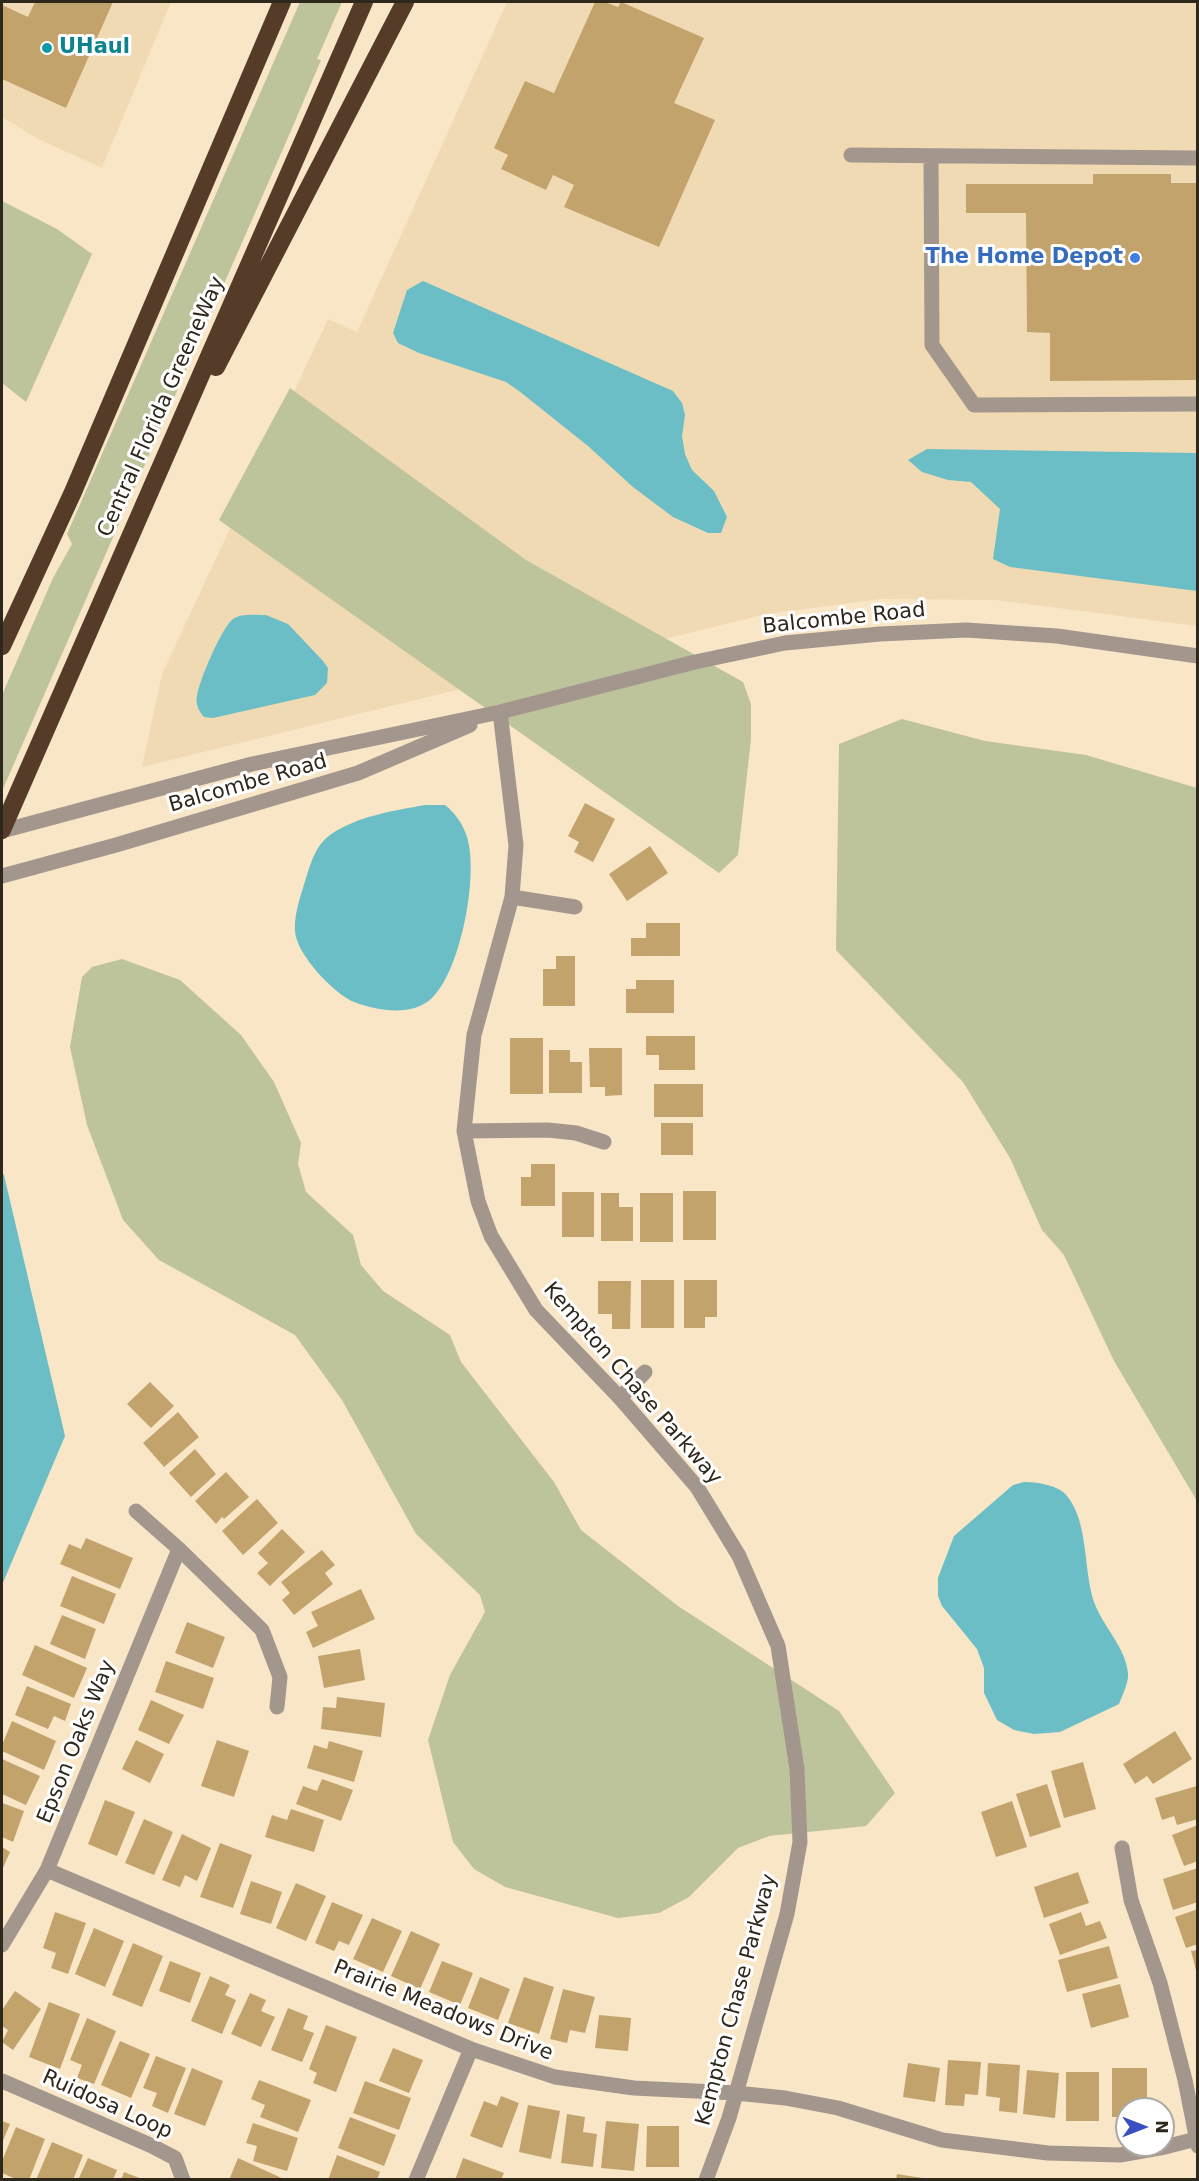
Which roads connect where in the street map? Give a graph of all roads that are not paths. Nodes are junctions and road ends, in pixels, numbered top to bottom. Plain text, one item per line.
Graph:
1 (282, 2) edge
2 (364, 2) edge
3 (405, 2) edge
4 (851, 155) dead end
5 (931, 156) junction
6 (1197, 158) edge
7 (1197, 404) edge
8 (137, 520) junction
9 (2, 646) edge
10 (1197, 656) edge
11 (500, 712) junction
12 (2, 830) edge
13 (2, 876) edge
14 (512, 897) junction
15 (575, 907) dead end
16 (464, 1131) junction
17 (604, 1143) dead end
18 (645, 1372) dead end
19 (620, 1398) junction
20 (136, 1511) dead end
21 (179, 1549) junction
22 (277, 1707) dead end
23 (1122, 1848) dead end
24 (47, 1870) junction
25 (2, 1945) edge
26 (471, 2049) junction
27 (2, 2081) edge
28 (736, 2093) junction
29 (1197, 2143) edge
30 (183, 2180) edge
31 (416, 2180) edge
32 (706, 2180) edge

1 - 9 highway
2 - 8 highway, Central Florida GreeneWay
3 - 8 highway
4 - 5 street
5 - 6 street
5 - 7 street
8 - 12 highway, Central Florida GreeneWay
10 - 11 street, Balcombe Road
11 - 12 street, Balcombe Road
11 - 13 street, Balcombe Road
11 - 14 street, Kempton Chase Parkway
14 - 15 street
14 - 16 street, Kempton Chase Parkway
16 - 17 street
16 - 19 street, Kempton Chase Parkway
18 - 19 street
19 - 28 street, Kempton Chase Parkway
20 - 21 street
21 - 22 street
21 - 24 street, Epson Oaks Way
23 - 29 street
24 - 25 street, Epson Oaks Way
24 - 26 street, Prairie Meadows Drive
26 - 28 street, Prairie Meadows Drive
26 - 31 street
27 - 30 street, Ruidosa Loop
28 - 29 street, Prairie Meadows Drive
28 - 32 street, Kempton Chase Parkway

